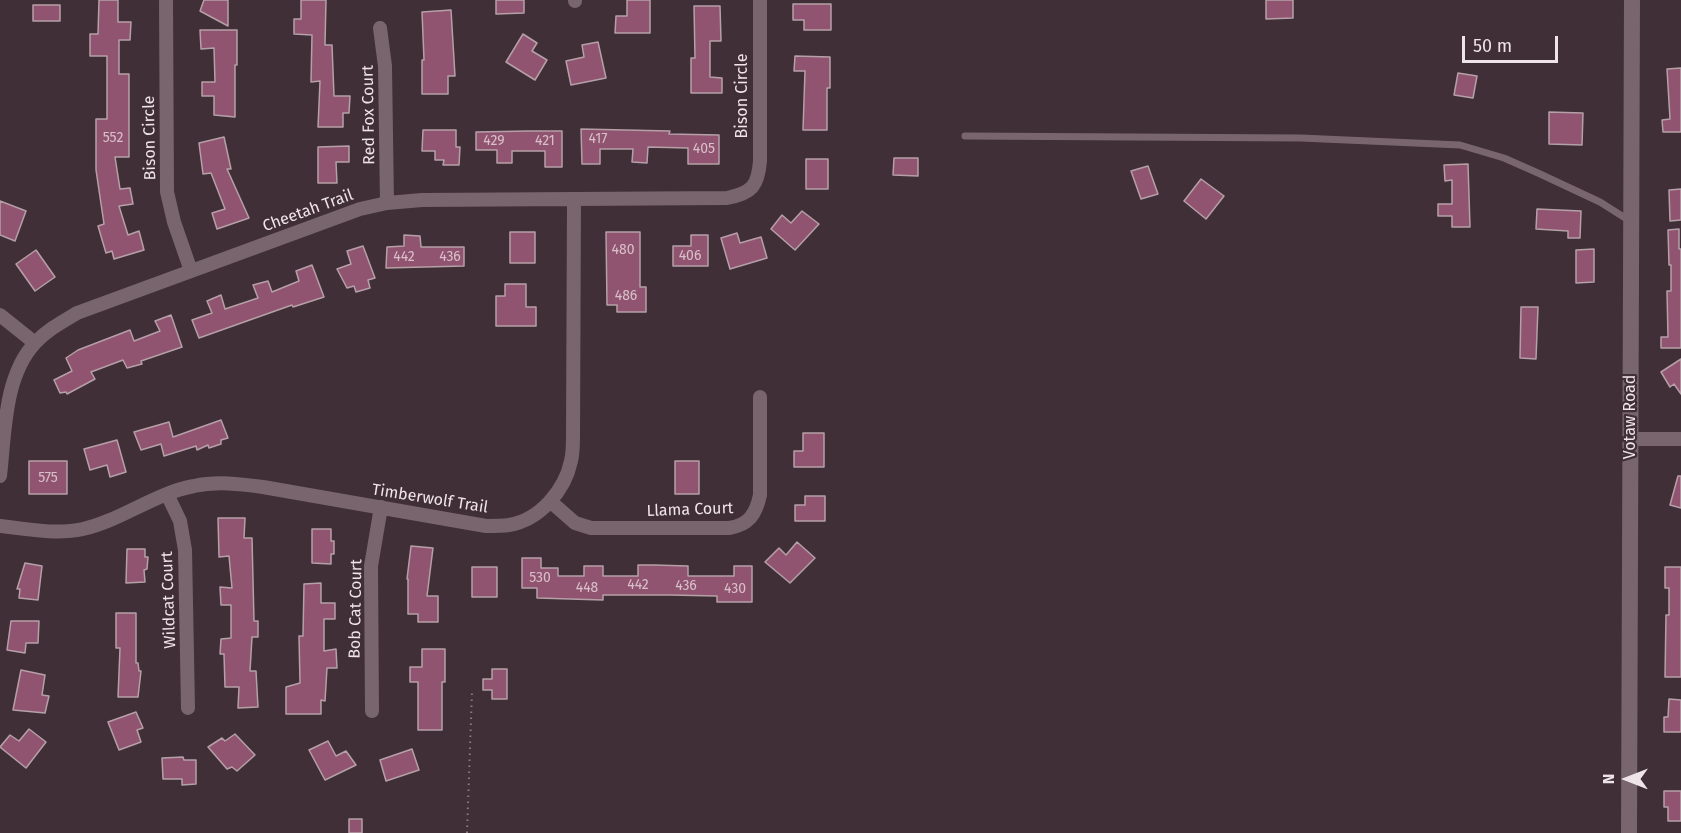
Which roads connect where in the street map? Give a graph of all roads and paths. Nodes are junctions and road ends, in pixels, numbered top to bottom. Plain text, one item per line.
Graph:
1 (166, 0) edge
2 (760, 0) edge
3 (1632, 0) edge
4 (380, 28) dead end
5 (965, 136) dead end
6 (751, 190) joint
7 (574, 200) junction
8 (387, 203) junction
9 (1632, 223) junction
10 (191, 271) junction
11 (0, 315) edge
12 (35, 343) junction
13 (760, 397) dead end
14 (1681, 439) edge
15 (1631, 440) junction
16 (0, 476) edge
17 (166, 494) junction
18 (550, 501) junction
19 (381, 507) junction
20 (0, 526) edge
21 (472, 692) dead end
22 (188, 708) dead end
23 (372, 711) dead end
24 (466, 833) edge
25 (1629, 833) edge

1 - 10 street, Bison Circle
2 - 6 street, Bison Circle
3 - 9 street, Votaw Road
4 - 8 street, Red Fox Court
5 - 9 lane
6 - 7 street, Cheetah Trail
7 - 8 street, Cheetah Trail
7 - 18 street, Timberwolf Trail
8 - 10 street, Cheetah Trail
9 - 15 street, Votaw Road
10 - 12 street, Cheetah Trail
11 - 12 street
12 - 16 street, Cheetah Trail
13 - 18 street, Llama Court
14 - 15 street
15 - 25 street, Votaw Road
17 - 19 street, Timberwolf Trail
17 - 20 street, Timberwolf Trail
17 - 22 street, Wildcat Court
18 - 19 street, Timberwolf Trail
19 - 23 street, Bob Cat Court
21 - 24 path

